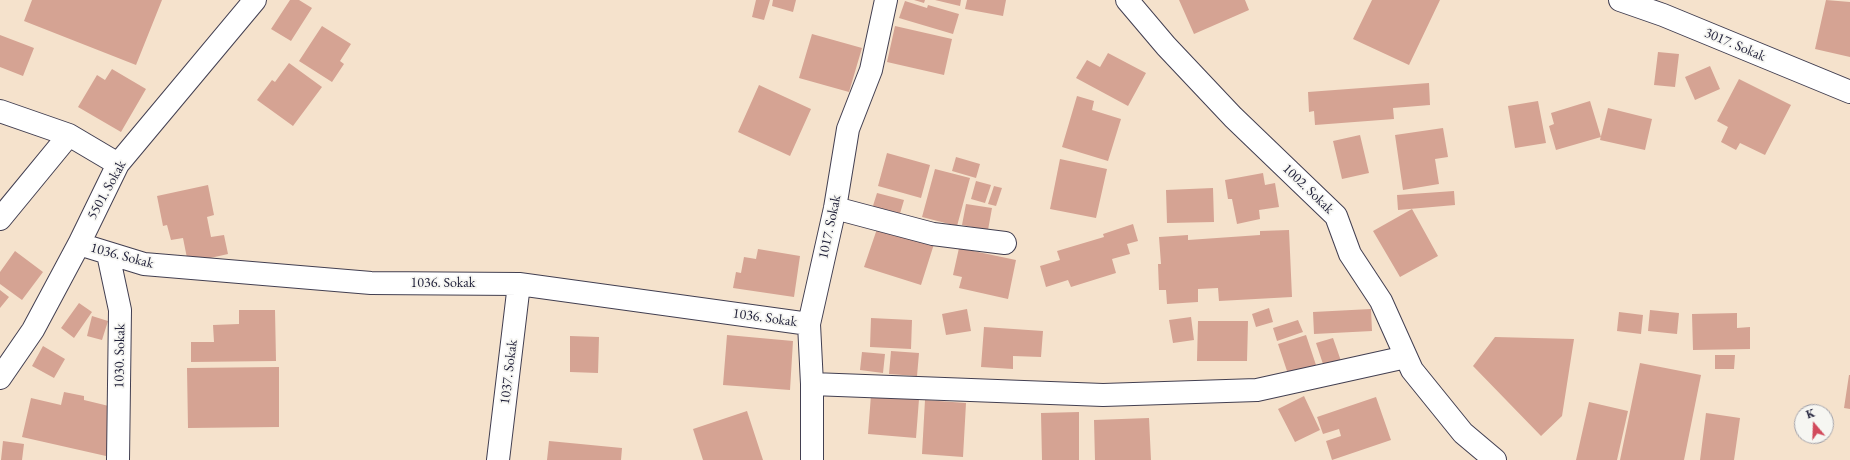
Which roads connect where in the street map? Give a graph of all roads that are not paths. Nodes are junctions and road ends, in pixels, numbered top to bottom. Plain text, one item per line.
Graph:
1 (255, 0) edge
2 (886, 0) edge
3 (1127, 0) edge
4 (1620, 0) edge
5 (1850, 92) edge
6 (0, 111) edge
7 (69, 136) junction
8 (118, 164) junction
9 (835, 208) junction
10 (0, 219) edge
11 (1005, 243) dead end
12 (79, 244) junction
13 (108, 254) junction
14 (519, 284) junction
15 (809, 324) junction
16 (1406, 357) junction
17 (0, 378) edge
18 (812, 384) junction
19 (118, 460) edge
20 (498, 460) edge
21 (812, 460) edge
22 (1495, 460) edge

1 - 8 street, 5501. Sokak
2 - 9 street, 1017. Sokak
3 - 16 street, 1002. Sokak
4 - 5 street, 3017. Sokak
6 - 7 street
7 - 8 street
7 - 10 street
8 - 12 street, 5501. Sokak
9 - 11 street
9 - 15 street, 1017. Sokak
12 - 13 street, 1036. Sokak
12 - 17 street, 5501. Sokak
13 - 14 street, 1036. Sokak
13 - 19 street, 1030. Sokak
14 - 15 street, 1036. Sokak
14 - 20 street, 1037. Sokak
15 - 18 street, 1017. Sokak
16 - 18 street
16 - 22 street, 1002. Sokak
18 - 21 street, 1017. Sokak

